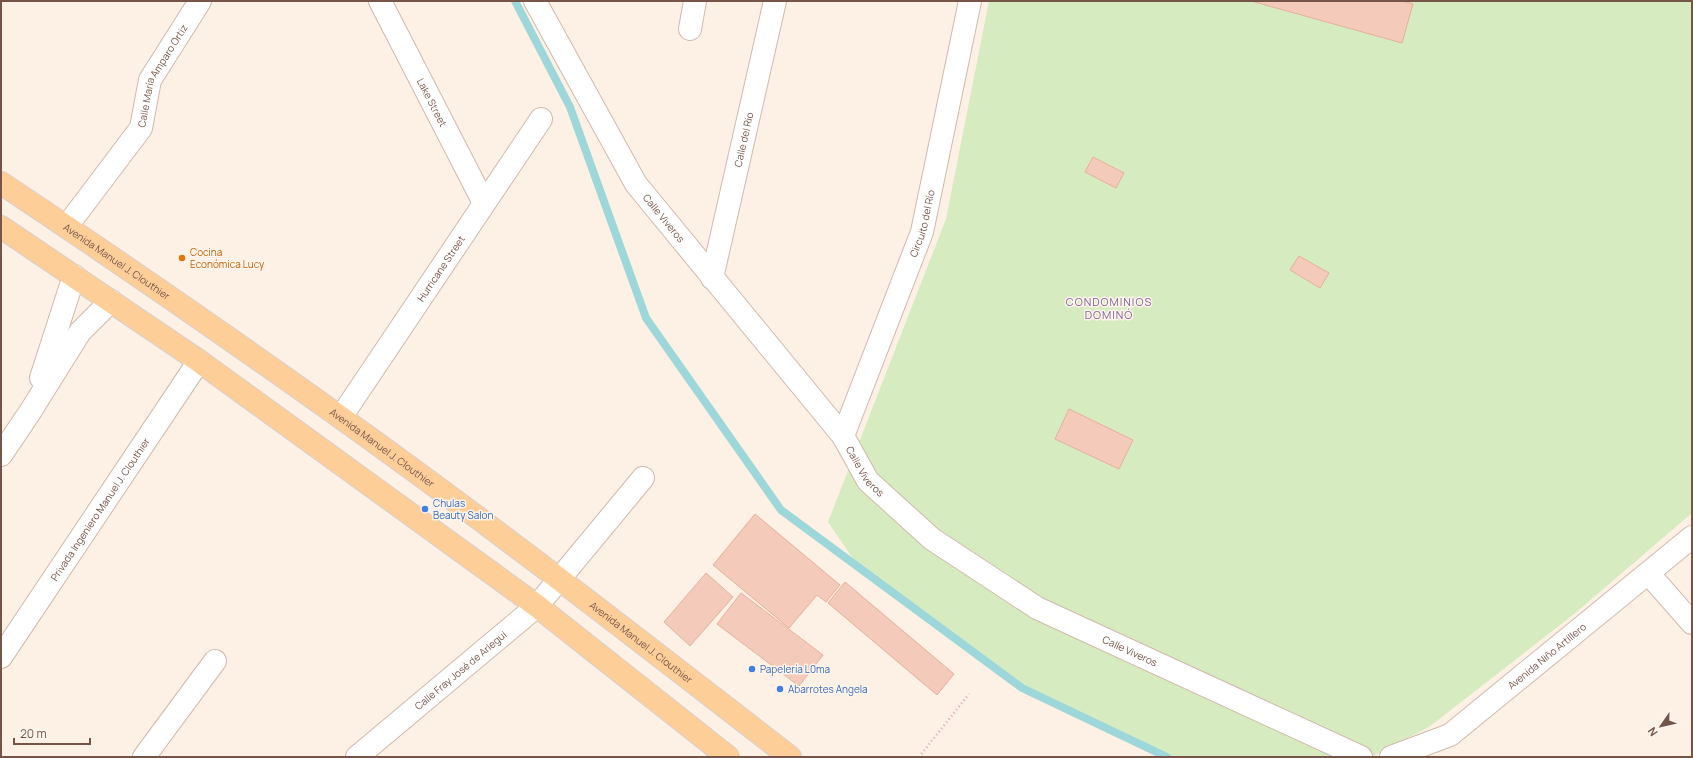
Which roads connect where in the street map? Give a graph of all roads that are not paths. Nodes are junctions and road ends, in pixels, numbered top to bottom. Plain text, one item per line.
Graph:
1 (200, 1) edge
2 (535, 1) edge
3 (695, 1) edge
4 (775, 1) edge
5 (970, 1) edge
6 (379, 4) edge
7 (690, 29) dead end
8 (541, 119) dead end
9 (1, 182) edge
10 (484, 203) junction
11 (66, 226) junction
12 (1, 227) edge
13 (74, 276) junction
14 (712, 278) junction
15 (111, 301) junction
16 (65, 305) junction
17 (90, 321) junction
18 (199, 361) junction
19 (30, 412) junction
20 (341, 417) junction
21 (843, 436) junction
22 (1, 455) edge
23 (643, 478) dead end
24 (1692, 536) edge
25 (1648, 573) junction
26 (560, 579) junction
27 (537, 606) junction
28 (1692, 623) edge
29 (1, 657) edge
30 (215, 660) dead end
31 (144, 757) edge
32 (357, 757) edge
33 (728, 757) edge
34 (790, 757) edge
35 (1361, 757) edge
36 (1391, 757) edge

1 - 11 street, Calle María Amparo Ortiz
2 - 14 street, Calle Viveros
3 - 7 street
4 - 14 street, Calle del Río
5 - 21 street, Circuito del Río
6 - 10 street, Lake Street
8 - 10 street, Hurricane Street
9 - 11 main road, Avenida Manuel J. Clouthier
10 - 20 street, Hurricane Street
11 - 20 main road, Avenida Manuel J. Clouthier
12 - 13 main road
13 - 15 main road
13 - 16 street
14 - 21 street, Calle Viveros
15 - 17 street
15 - 18 main road
16 - 17 street
16 - 19 street
17 - 19 street
18 - 27 main road
18 - 29 street, Privada Ingeniero Manuel J. Clouthier
19 - 22 street
20 - 26 main road, Avenida Manuel J. Clouthier
21 - 35 street, Calle Viveros
23 - 26 street, Calle Fray José de Arlegui
24 - 25 street, Avenida Niño Artillero
25 - 28 street
25 - 36 street, Avenida Niño Artillero
26 - 27 street, Calle Fray José de Arlegui
26 - 34 main road, Avenida Manuel J. Clouthier
27 - 32 street, Calle Fray José de Arlegui
27 - 33 main road
30 - 31 street

